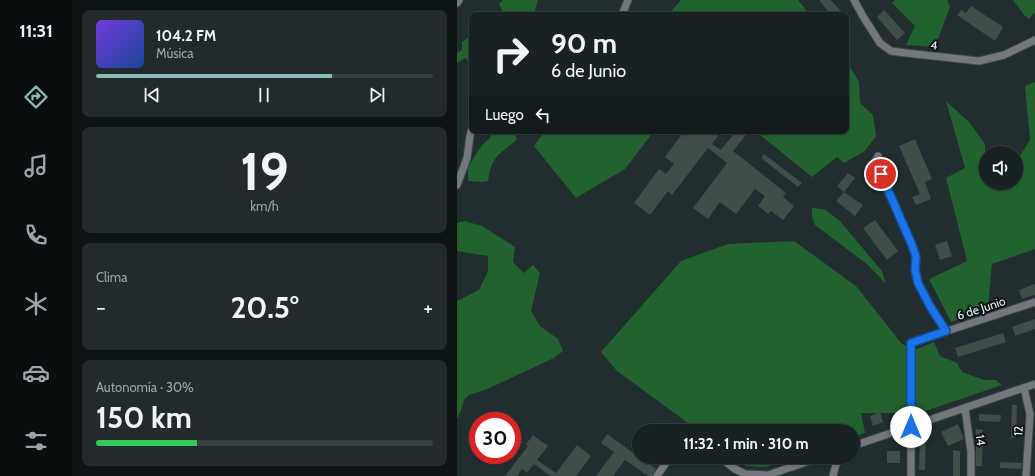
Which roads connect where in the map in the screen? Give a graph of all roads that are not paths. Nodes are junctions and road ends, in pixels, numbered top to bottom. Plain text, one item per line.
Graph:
1 (459, 0) edge
2 (628, 0) edge
3 (854, 0) edge
4 (457, 3) edge
5 (622, 12) edge
6 (1035, 40) edge
7 (470, 134) edge
8 (879, 156) dead end
9 (457, 185) edge
10 (1035, 302) edge
11 (946, 331) junction
12 (1035, 384) edge
13 (1023, 388) junction
14 (965, 408) junction
15 (911, 427) junction
16 (860, 444) edge
17 (665, 464) edge
18 (728, 464) edge
19 (799, 464) edge
20 (836, 464) edge
21 (657, 476) edge
22 (833, 476) edge
23 (911, 476) edge
24 (971, 476) edge
25 (1026, 476) edge

1 - 4 street
2 - 5 street
3 - 6 street, 4
7 - 9 street
8 - 11 street
10 - 11 street, 6 de Junio
11 - 15 street, 6 de Junio
12 - 13 street
13 - 14 street
13 - 25 street, 12
14 - 15 street
14 - 24 street, 14
15 - 16 street
15 - 23 street
17 - 21 street
18 - 19 street
20 - 22 street

